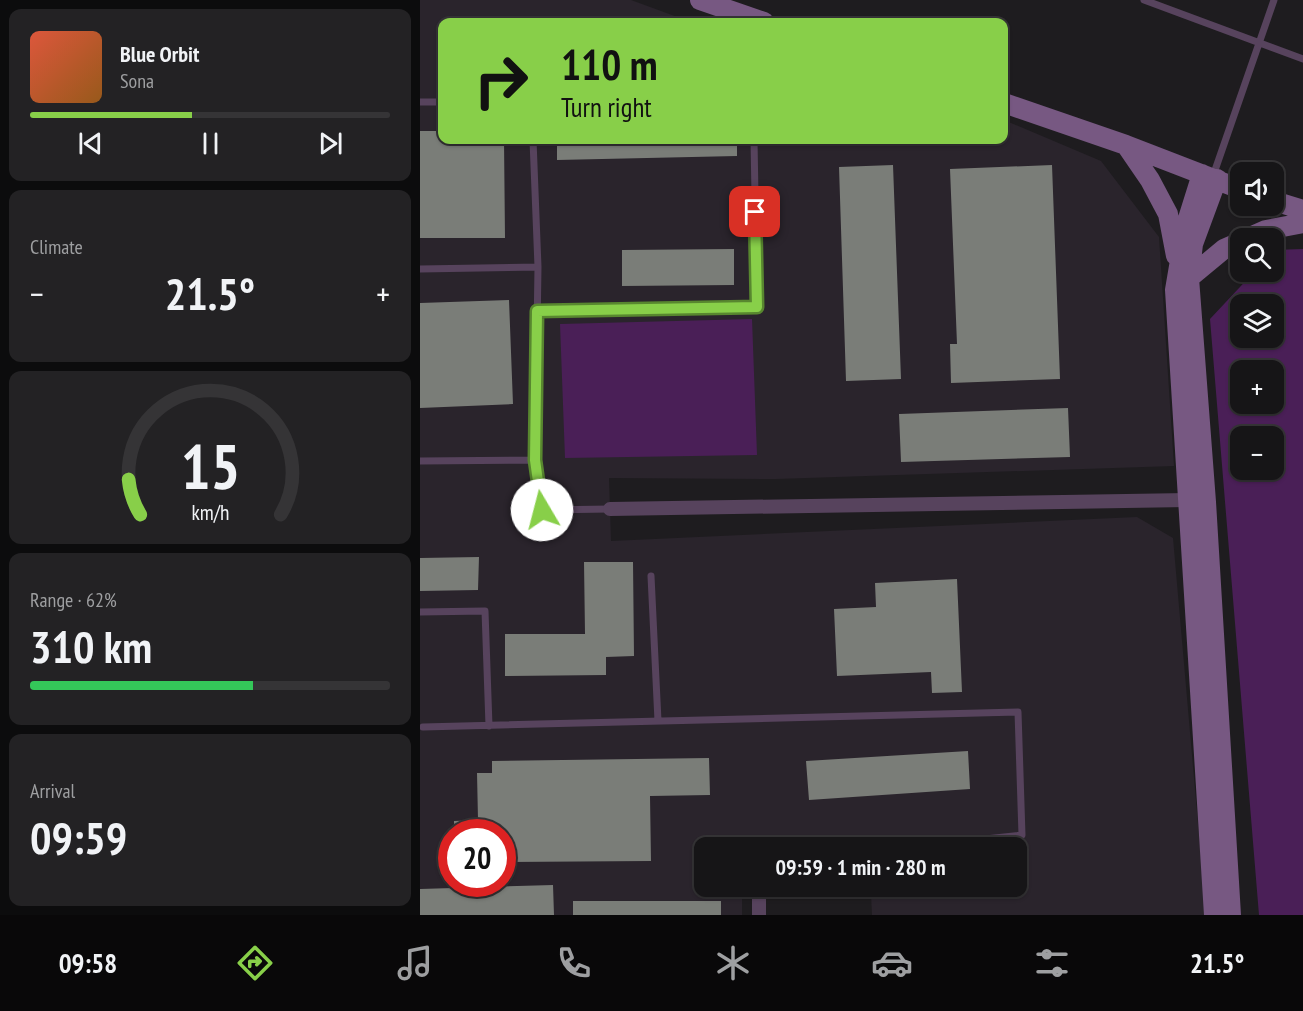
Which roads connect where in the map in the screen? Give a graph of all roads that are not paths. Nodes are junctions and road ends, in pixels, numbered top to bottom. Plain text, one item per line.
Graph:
1 (700, 0) edge
2 (1144, 0) edge
3 (1274, 0) edge
4 (752, 18) edge
5 (1259, 43) junction
6 (1303, 60) edge
7 (420, 102) edge
8 (438, 102) edge
9 (1008, 104) edge
10 (533, 144) edge
11 (754, 144) edge
12 (1126, 145) junction
13 (1211, 177) junction
14 (1230, 185) edge
15 (1284, 204) edge
16 (1303, 210) edge
17 (1303, 223) edge
18 (1277, 228) edge
19 (1230, 246) edge
20 (538, 267) junction
21 (420, 269) edge
22 (1184, 272) junction
23 (537, 311) junction
24 (535, 460) junction
25 (420, 461) edge
26 (1188, 500) junction
27 (610, 509) joint
28 (651, 576) dead end
29 (420, 612) edge
30 (658, 721) junction
31 (489, 726) junction
32 (423, 727) dead end
33 (1003, 837) edge
34 (759, 897) edge
35 (759, 915) edge
36 (1214, 915) edge
37 (1231, 915) edge

1 - 4 street
2 - 5 lane
3 - 5 lane
5 - 6 lane
5 - 13 lane
7 - 8 lane
9 - 12 street
10 - 20 lane
11 - 23 lane
12 - 13 street
12 - 22 street
13 - 14 street
13 - 22 street
15 - 16 street
17 - 18 street
19 - 22 street
20 - 21 lane
20 - 23 lane
22 - 26 street
22 - 37 street
23 - 24 lane
24 - 25 lane
24 - 27 lane
26 - 27 street
26 - 36 street
28 - 30 lane
29 - 31 lane
30 - 31 lane
30 - 33 lane
31 - 32 lane
34 - 35 street

